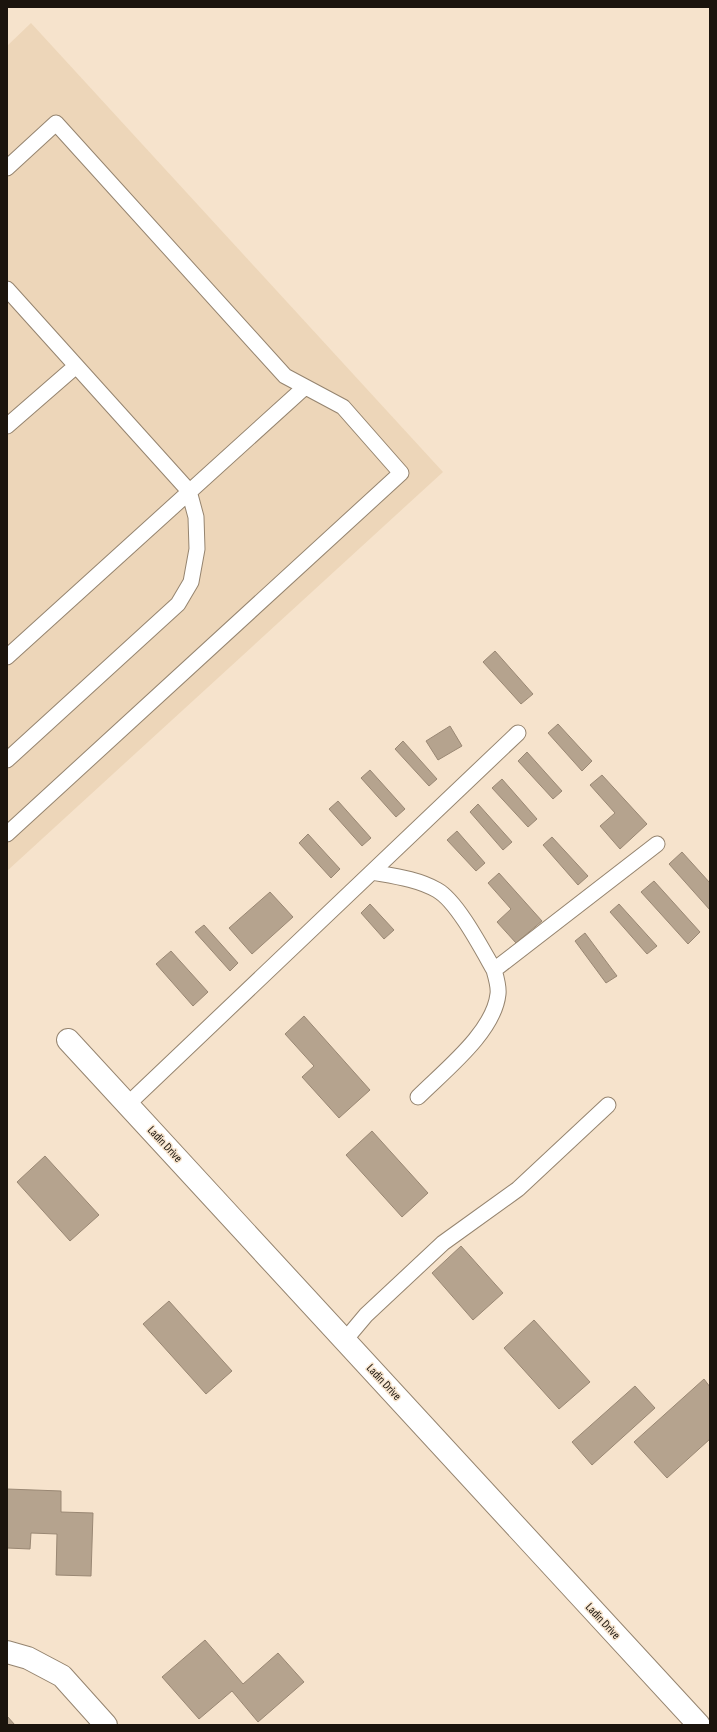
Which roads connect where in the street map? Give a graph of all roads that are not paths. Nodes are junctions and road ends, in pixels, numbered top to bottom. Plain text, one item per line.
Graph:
1 (7, 168) edge
2 (7, 289) edge
3 (76, 366) junction
4 (305, 387) junction
5 (7, 426) edge
6 (189, 492) junction
7 (7, 657) edge
8 (518, 733) dead end
9 (7, 760) edge
10 (7, 834) edge
11 (657, 844) dead end
12 (372, 872) junction
13 (494, 970) junction
14 (68, 1040) dead end
15 (418, 1097) dead end
16 (128, 1104) junction
17 (608, 1105) dead end
18 (345, 1340) junction
19 (12, 1653) edge
20 (106, 1725) edge
21 (699, 1725) edge

1 - 4 lane
2 - 3 lane
3 - 5 lane
3 - 6 lane
4 - 6 lane
4 - 10 lane
6 - 7 lane
6 - 9 lane
8 - 12 lane
11 - 13 lane
12 - 13 lane
12 - 16 lane
13 - 15 lane
14 - 16 street, Ladin Drive
16 - 18 street, Ladin Drive
17 - 18 lane
18 - 21 street, Ladin Drive
19 - 20 street

